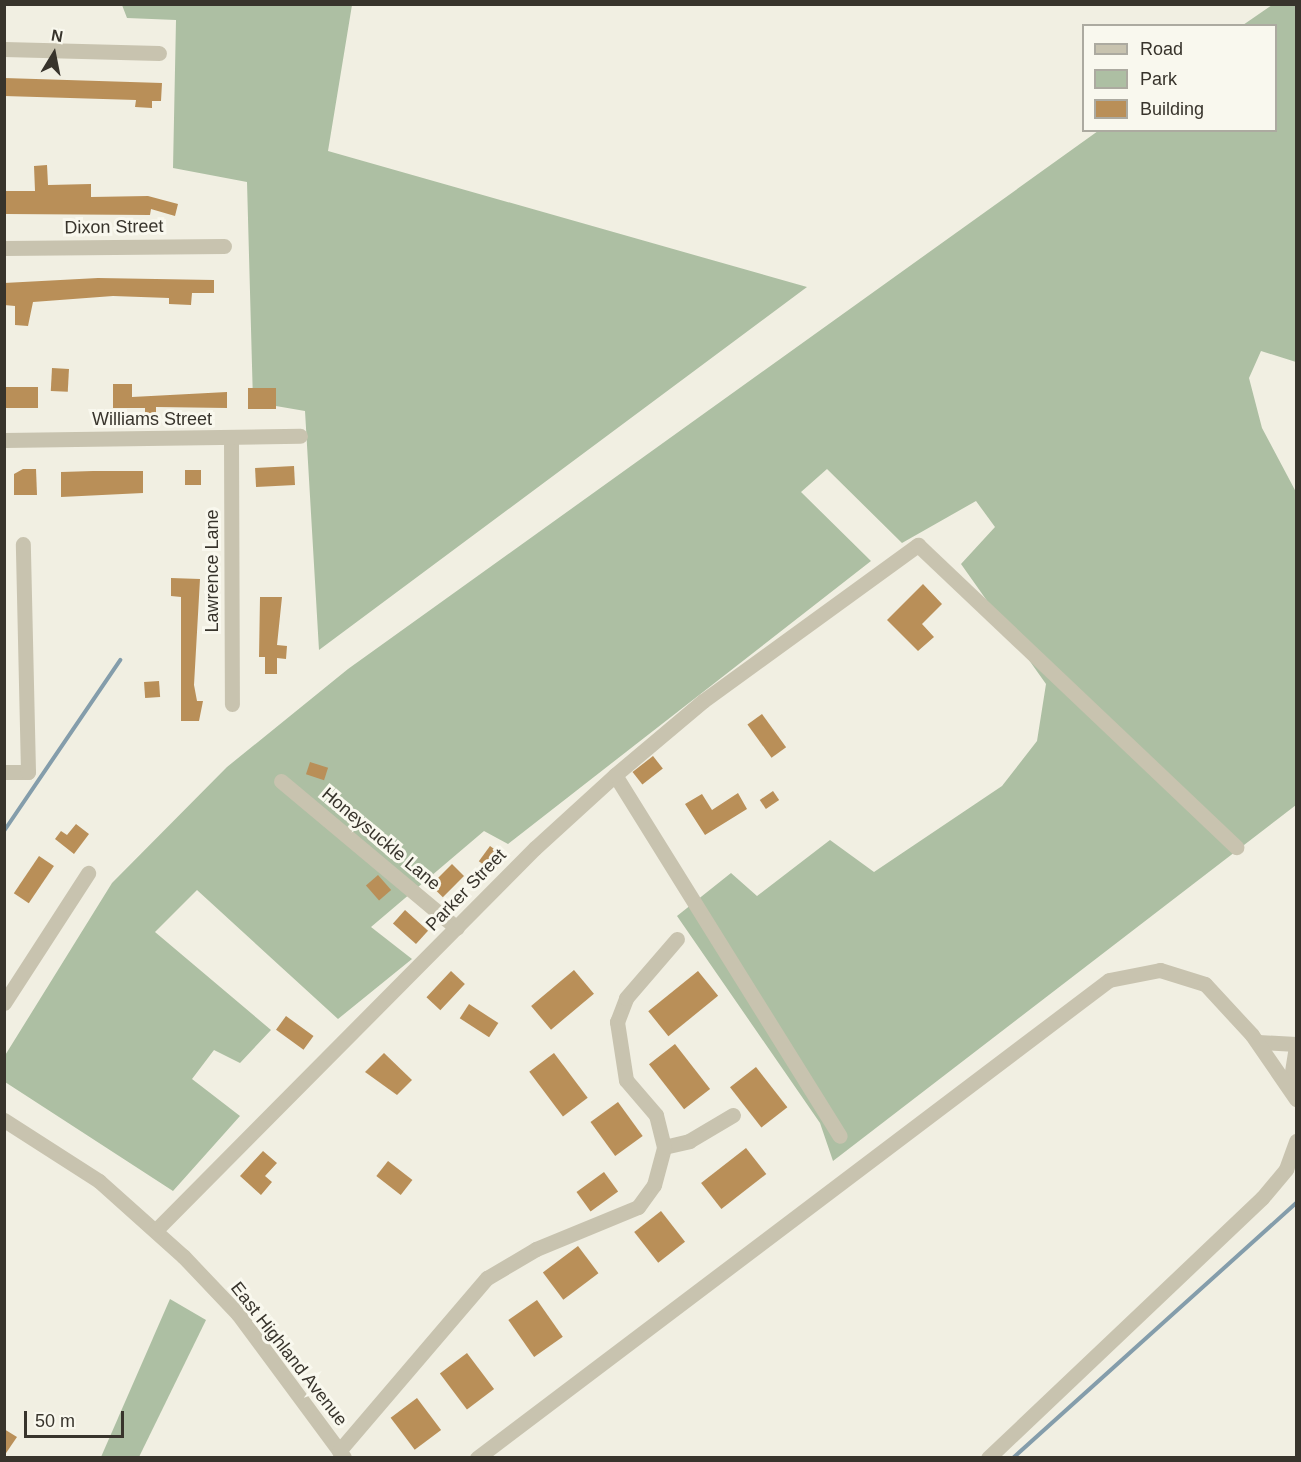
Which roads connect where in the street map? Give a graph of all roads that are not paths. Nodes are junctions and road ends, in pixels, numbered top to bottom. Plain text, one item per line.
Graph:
1 (4, 49) edge
2 (159, 53) dead end
3 (224, 246) dead end
4 (4, 248) edge
5 (300, 436) dead end
6 (231, 438) junction
7 (4, 440) edge
8 (23, 544) dead end
9 (232, 704) dead end
10 (4, 772) edge
11 (615, 775) junction
12 (281, 781) dead end
13 (1236, 847) dead end
14 (88, 873) dead end
15 (457, 928) junction
16 (677, 939) dead end
17 (4, 1003) edge
18 (1258, 1042) junction
19 (1296, 1045) edge
20 (1290, 1084) junction
21 (1296, 1099) edge
22 (733, 1115) dead end
23 (4, 1120) edge
24 (840, 1136) dead end
25 (1296, 1141) edge
26 (664, 1148) junction
27 (156, 1230) junction
28 (342, 1454) edge
29 (477, 1458) edge
30 (988, 1458) edge

1 - 2 street
3 - 4 street, Dixon Street
5 - 6 street, Williams Street
6 - 7 street, Williams Street
6 - 9 street, Lawrence Lane
8 - 10 street
11 - 13 street, Parker Street
11 - 15 street, Parker Street
11 - 24 street
12 - 15 street, Honeysuckle Lane
14 - 17 street
15 - 27 street, Parker Street
16 - 26 street
18 - 19 street
18 - 20 street
18 - 29 street
19 - 20 street
20 - 21 street
22 - 26 street
23 - 27 street, East Highland Avenue
25 - 30 street
26 - 28 street
27 - 28 street, East Highland Avenue

